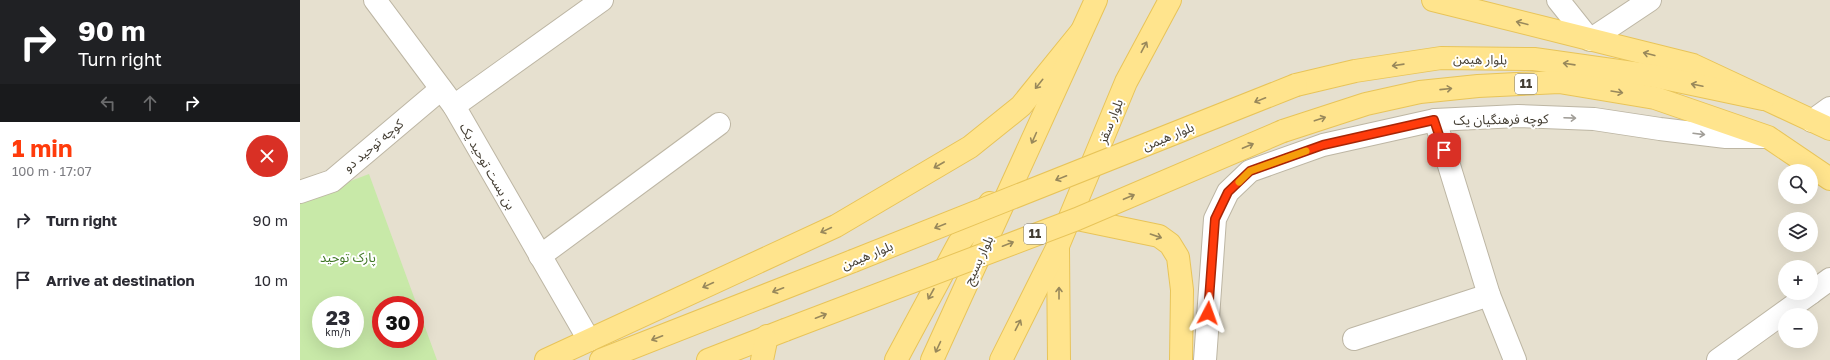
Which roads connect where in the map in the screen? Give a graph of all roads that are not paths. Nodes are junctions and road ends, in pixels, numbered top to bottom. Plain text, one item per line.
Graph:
1 (375, 0) edge
2 (602, 0) edge
3 (1096, 0) edge
4 (1170, 0) edge
5 (1433, 0) edge
6 (1558, 0) edge
7 (1650, 0) edge
8 (1081, 32) junction
9 (1590, 40) junction
10 (441, 88) junction
11 (1762, 99) junction
12 (454, 106) junction
13 (1830, 108) edge
14 (1434, 120) junction
15 (719, 124) dead end
16 (1821, 125) edge
17 (1768, 137) junction
18 (1024, 159) junction
19 (1830, 179) edge
20 (300, 192) edge
21 (1077, 219) junction
22 (1058, 246) junction
23 (540, 256) junction
24 (1830, 279) edge
25 (1818, 288) edge
26 (1489, 295) junction
27 (1801, 300) edge
28 (776, 333) junction
29 (1354, 339) dead end
30 (589, 340) junction
31 (546, 360) edge
32 (601, 360) edge
33 (708, 360) edge
34 (762, 360) edge
35 (896, 360) edge
36 (932, 360) edge
37 (1001, 360) edge
38 (1059, 360) edge
39 (1181, 360) edge
40 (1205, 360) edge
41 (1515, 360) edge
42 (1718, 360) edge

1 - 10 street, بن بست توحید یک
2 - 12 street
3 - 8 main road
22 -> 4 main road, بلوار سقز
9 -> 5 main road
6 - 9 street
7 - 9 street
8 -> 18 main road
8 -> 30 main road
11 -> 9 main road
10 - 12 street, بن بست توحید یک
10 - 20 street, کوچه توحید دو
11 - 16 main road
11 -> 32 main road, بلوار هیمن, bridge
12 - 23 street, بن بست توحید یک
13 - 16 street
14 -> 17 street, کوچه فرهنگیان یک
14 - 26 street
14 - 40 street, کوچه فرهنگیان یک
15 - 23 street
17 - 19 main road, 11
21 -> 17 main road, بلوار هیمن / 11, bridge
18 -> 35 main road
18 -> 36 main road, بلوار بسیج
28 -> 21 main road, بلوار هیمن / 11, bridge
21 -> 39 main road
37 -> 22 main road
38 -> 22 main road
23 - 30 street, بن بست توحید یک
24 - 25 street
26 - 29 street
26 - 41 street
27 - 42 street
28 - 33 main road, بلوار هیمن
28 - 34 main road
30 - 31 main road

